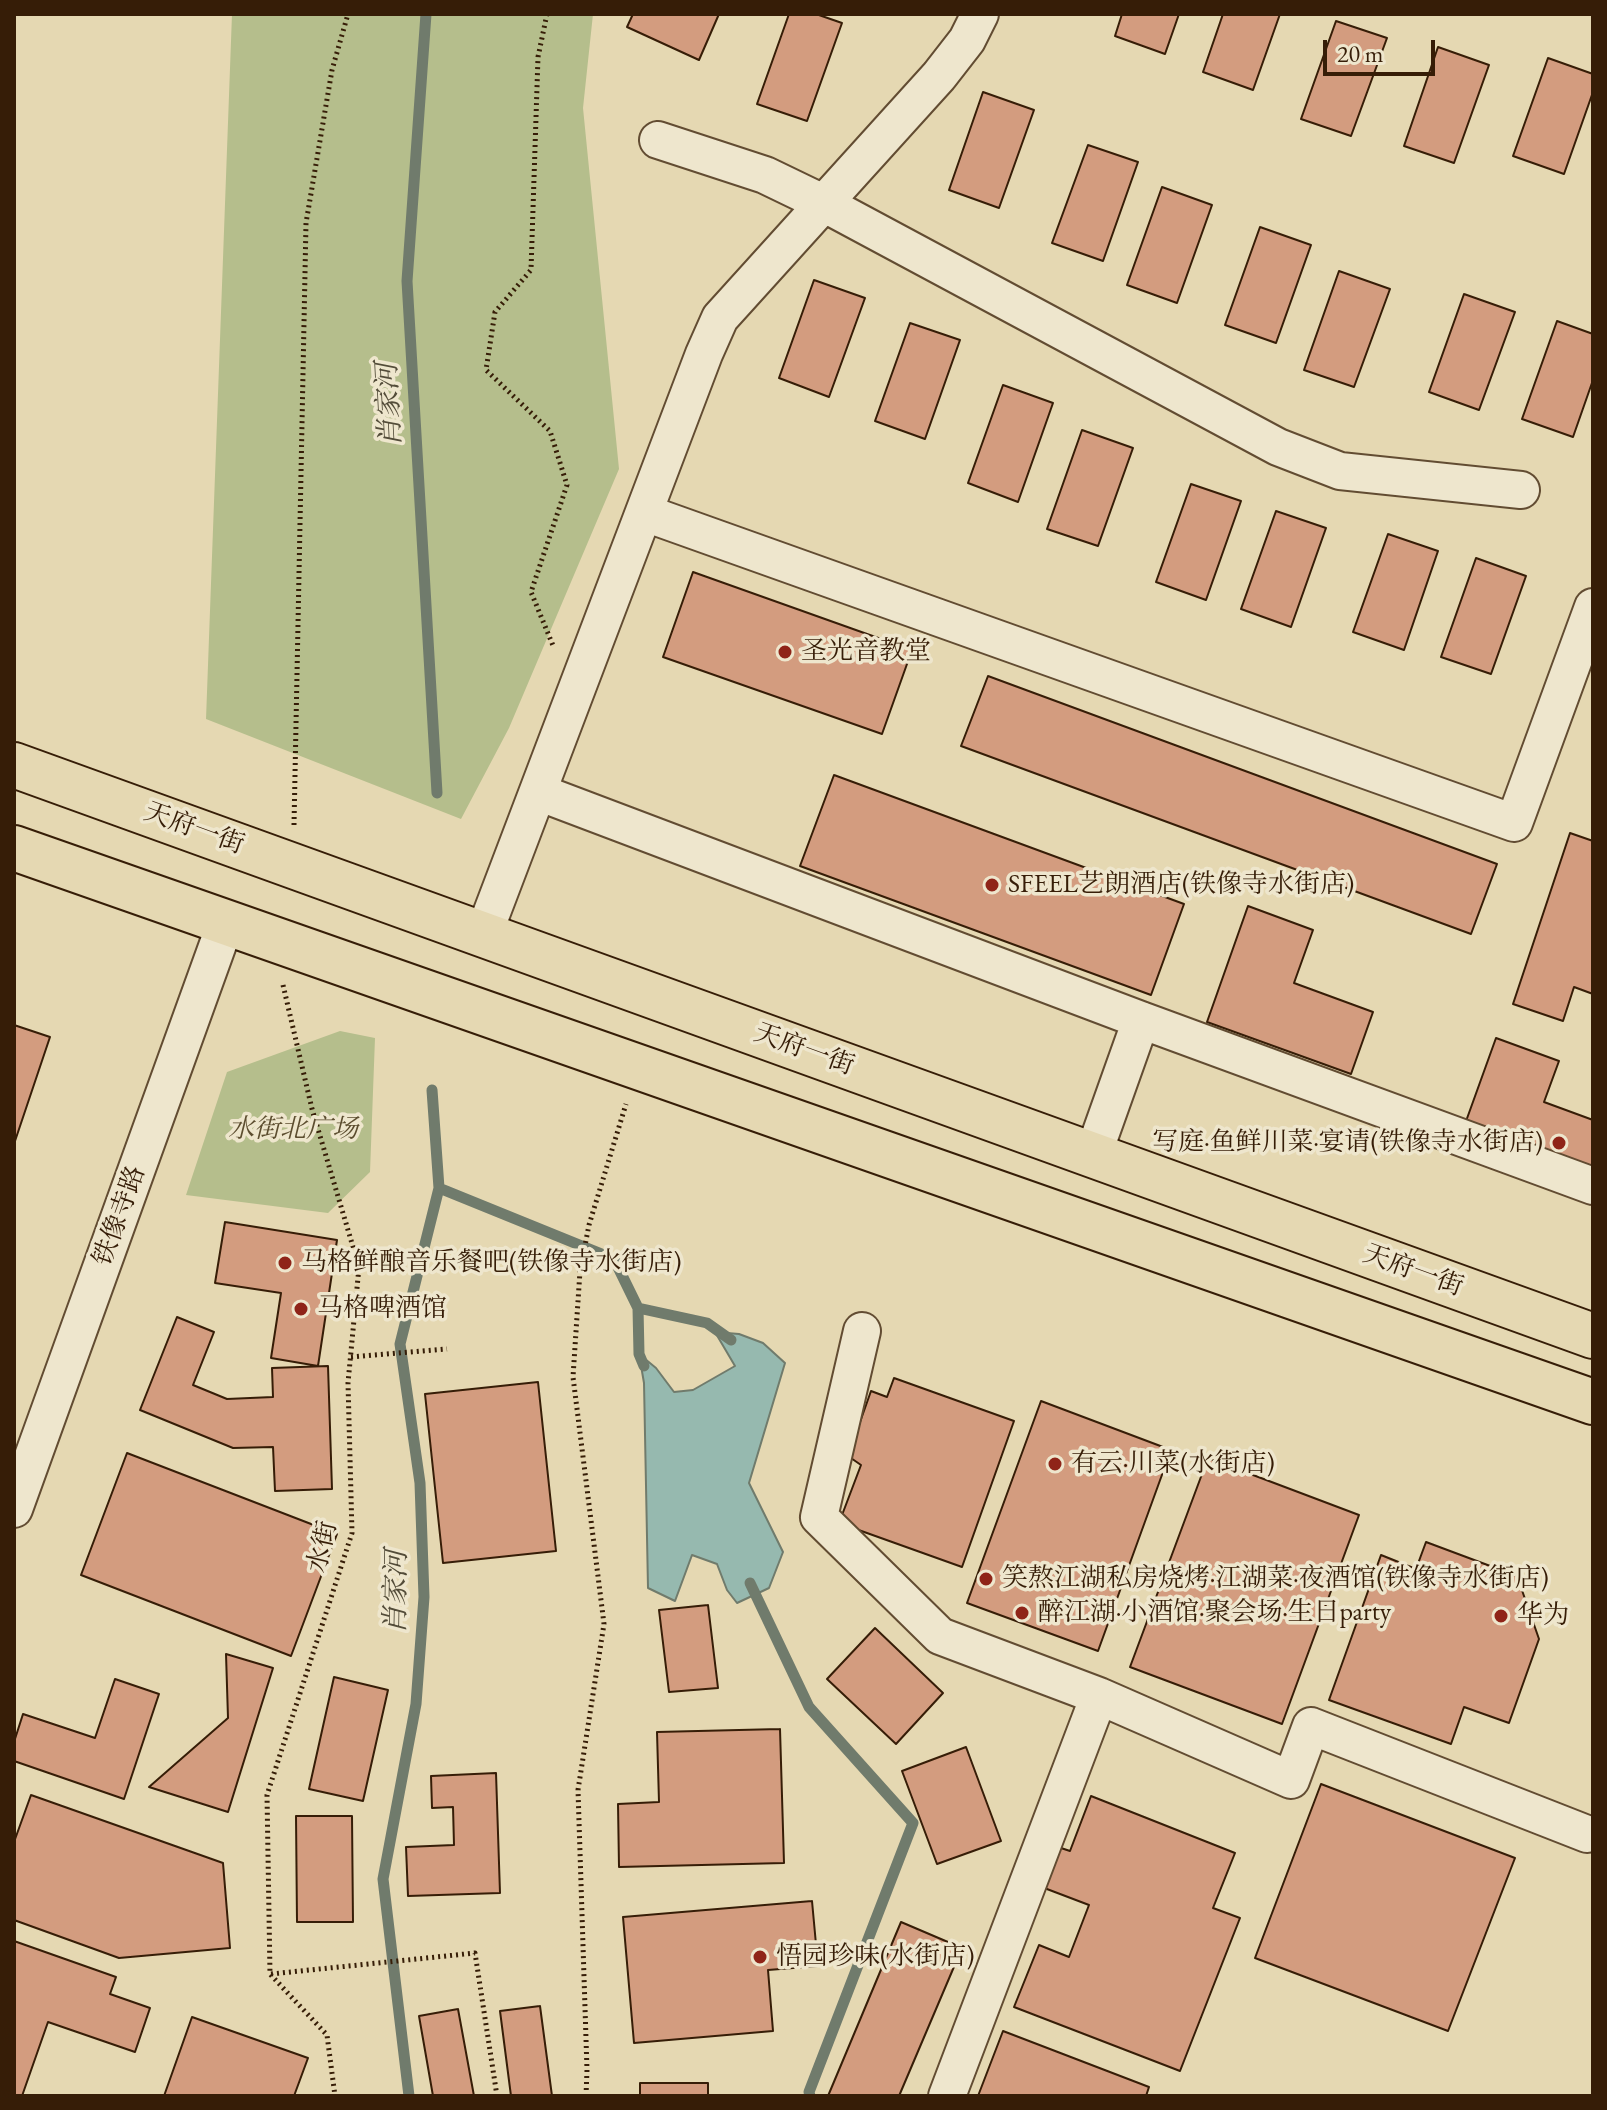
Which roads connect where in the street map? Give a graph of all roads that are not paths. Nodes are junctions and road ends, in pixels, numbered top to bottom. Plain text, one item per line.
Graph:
1 (980, 14) edge
2 (658, 140) dead end
3 (823, 203) junction
4 (1521, 490) dead end
5 (645, 513) junction
6 (1593, 607) edge
7 (14, 765) edge
8 (538, 792) junction
9 (14, 848) edge
10 (226, 922) junction
11 (484, 933) junction
12 (1141, 1020) junction
13 (1093, 1155) junction
14 (1593, 1186) edge
15 (862, 1331) dead end
16 (1593, 1336) edge
17 (1593, 1402) edge
18 (14, 1509) edge
19 (1099, 1696) junction
20 (1587, 1834) dead end
21 (947, 2096) edge

1 - 3 street
2 - 3 street
3 - 4 street
3 - 5 street
5 - 6 street
5 - 8 street
7 - 11 main road, 天府一街
8 - 11 street
8 - 12 street
9 - 10 main road
10 - 17 main road
10 - 18 street, 铁像寺路
11 - 13 main road, 天府一街
12 - 13 street
12 - 14 street
13 - 16 main road, 天府一街
15 - 19 street
19 - 20 street
19 - 21 street

